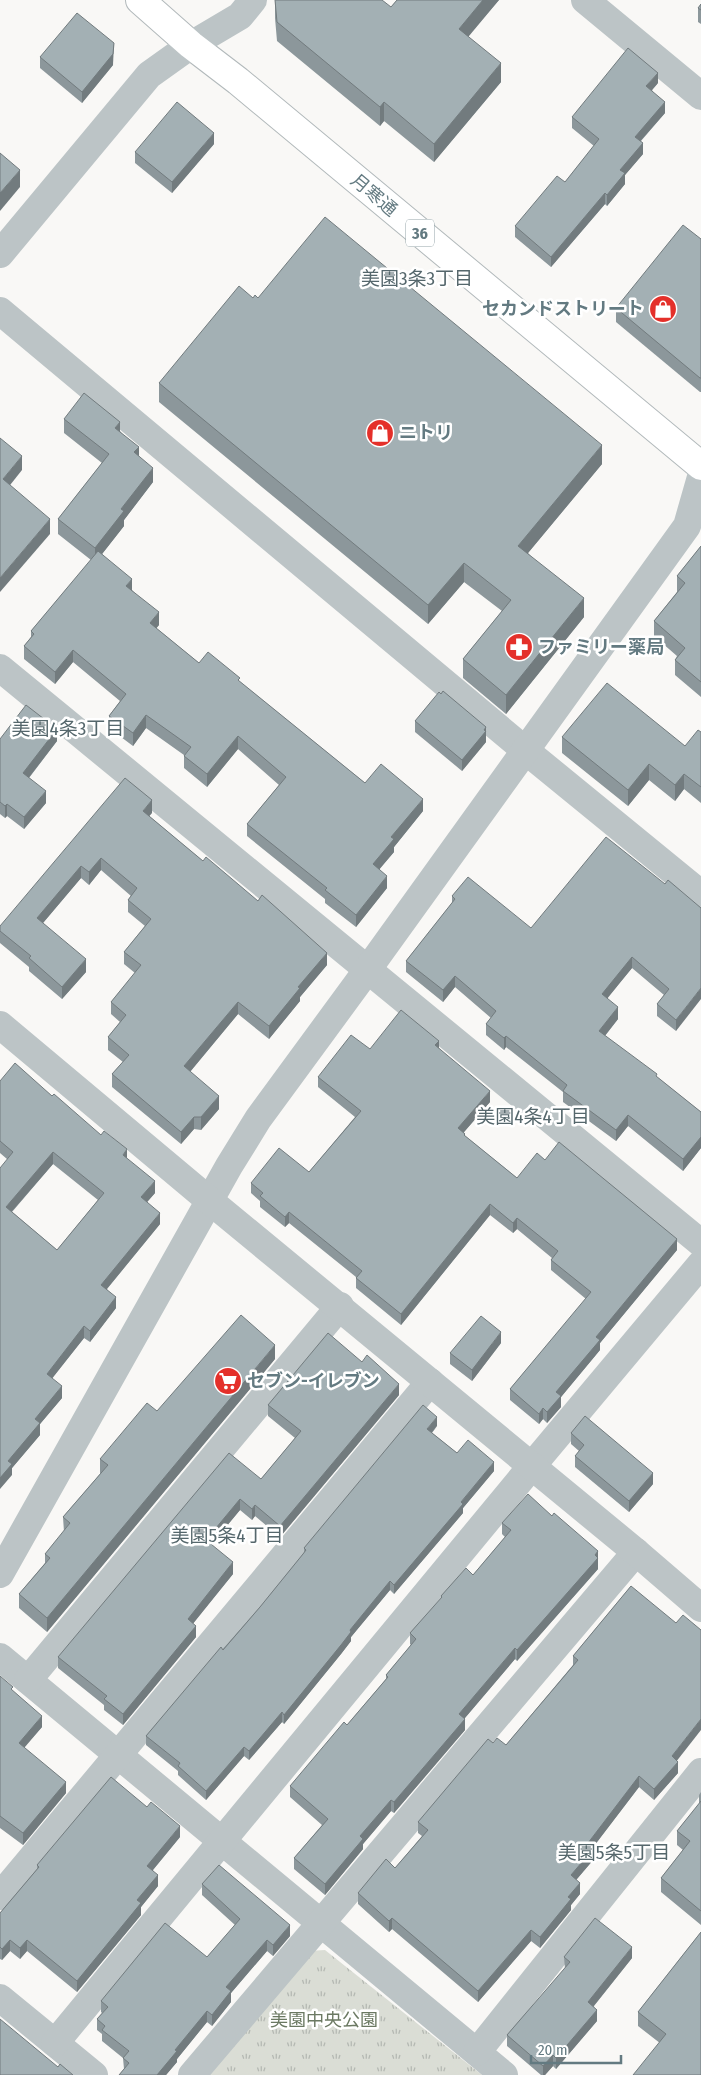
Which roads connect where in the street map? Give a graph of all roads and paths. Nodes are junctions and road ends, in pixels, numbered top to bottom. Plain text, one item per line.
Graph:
1 (140, 0) edge
2 (253, 0) edge
3 (585, 0) edge
4 (191, 45) junction
5 (701, 96) edge
6 (0, 254) edge
7 (0, 311) edge
8 (701, 466) edge
9 (701, 477) edge
10 (0, 668) edge
11 (526, 751) junction
12 (701, 894) edge
13 (368, 969) junction
14 (0, 1025) edge
15 (210, 1201) junction
16 (701, 1243) edge
17 (701, 1264) edge
18 (340, 1306) junction
19 (430, 1382) junction
20 (531, 1467) junction
21 (636, 1552) junction
22 (0, 1574) edge
23 (699, 1602) edge
24 (0, 1657) edge
25 (28, 1680) junction
26 (117, 1754) junction
27 (701, 1772) edge
28 (222, 1840) junction
29 (0, 1896) edge
30 (320, 1923) junction
31 (0, 1998) edge
32 (55, 2043) junction
33 (476, 2052) junction
34 (94, 2075) edge
35 (192, 2075) edge
36 (504, 2075) edge

1 - 4 highway, 月寒通 / 36
2 - 4 street
3 - 5 street
4 - 6 street
4 - 8 highway, 月寒通 / 36
7 - 11 street
9 - 11 street
10 - 13 street
11 - 12 street
11 - 13 street
13 - 15 street
13 - 16 street
14 - 15 street
15 - 18 street
15 - 22 street
17 - 20 street
18 - 19 street
18 - 25 street
19 - 20 street
19 - 26 street
20 - 21 street
20 - 28 street
21 - 23 street
21 - 30 street
24 - 25 street
25 - 26 street
26 - 28 street
26 - 29 street
27 - 33 street
28 - 30 street
28 - 32 street
30 - 33 street
30 - 35 street
31 - 32 street
32 - 34 street
33 - 36 street

